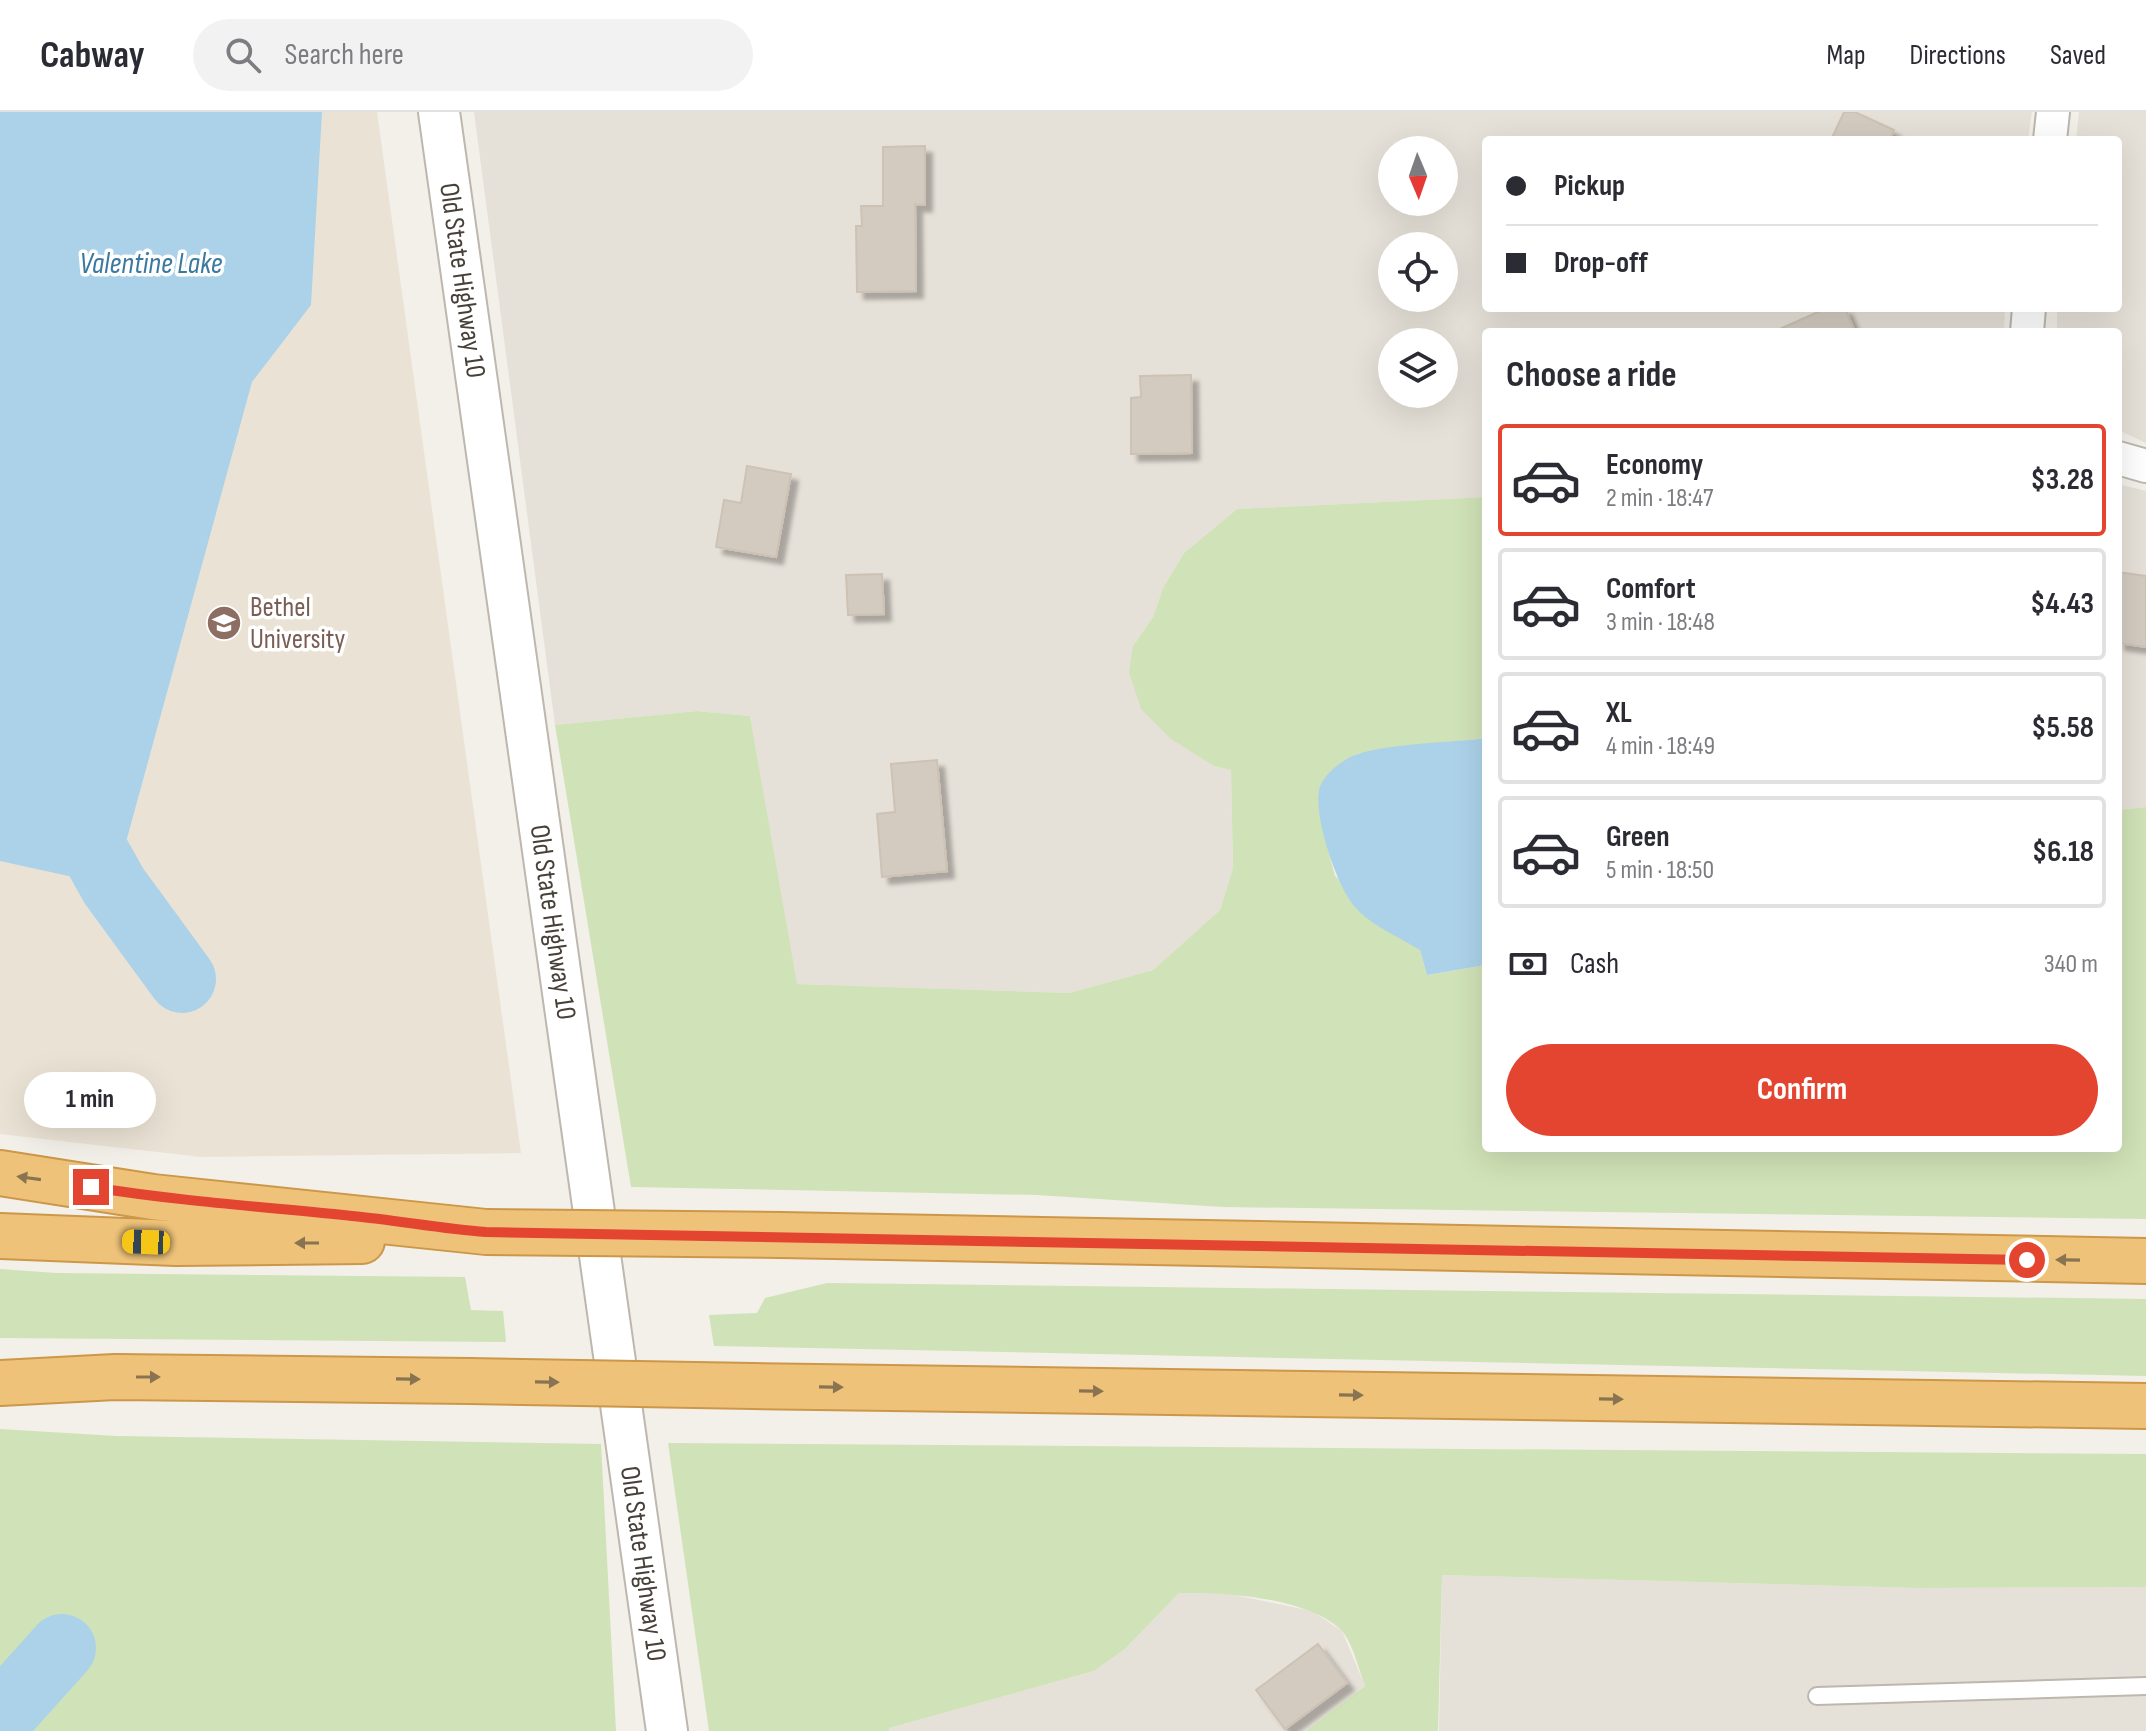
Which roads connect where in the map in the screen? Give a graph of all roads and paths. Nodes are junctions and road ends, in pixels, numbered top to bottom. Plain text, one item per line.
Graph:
1 (439, 112) edge
2 (2053, 112) edge
3 (2050, 136) edge
4 (2122, 459) edge
5 (2146, 466) edge
6 (0, 1173) edge
7 (440, 1229) junction
8 (0, 1236) edge
9 (2146, 1261) edge
10 (0, 1371) edge
11 (70, 1378) junction
12 (0, 1383) edge
13 (2146, 1406) edge
14 (2146, 1686) edge
15 (1817, 1696) dead end
16 (667, 1731) edge

1 - 16 street, Old State Highway 10
2 - 3 street
4 - 5 street
7 -> 6 highway
7 -> 8 highway
9 -> 7 highway, bridge
10 - 11 highway
11 - 12 highway
11 -> 13 highway, bridge
14 - 15 lane

